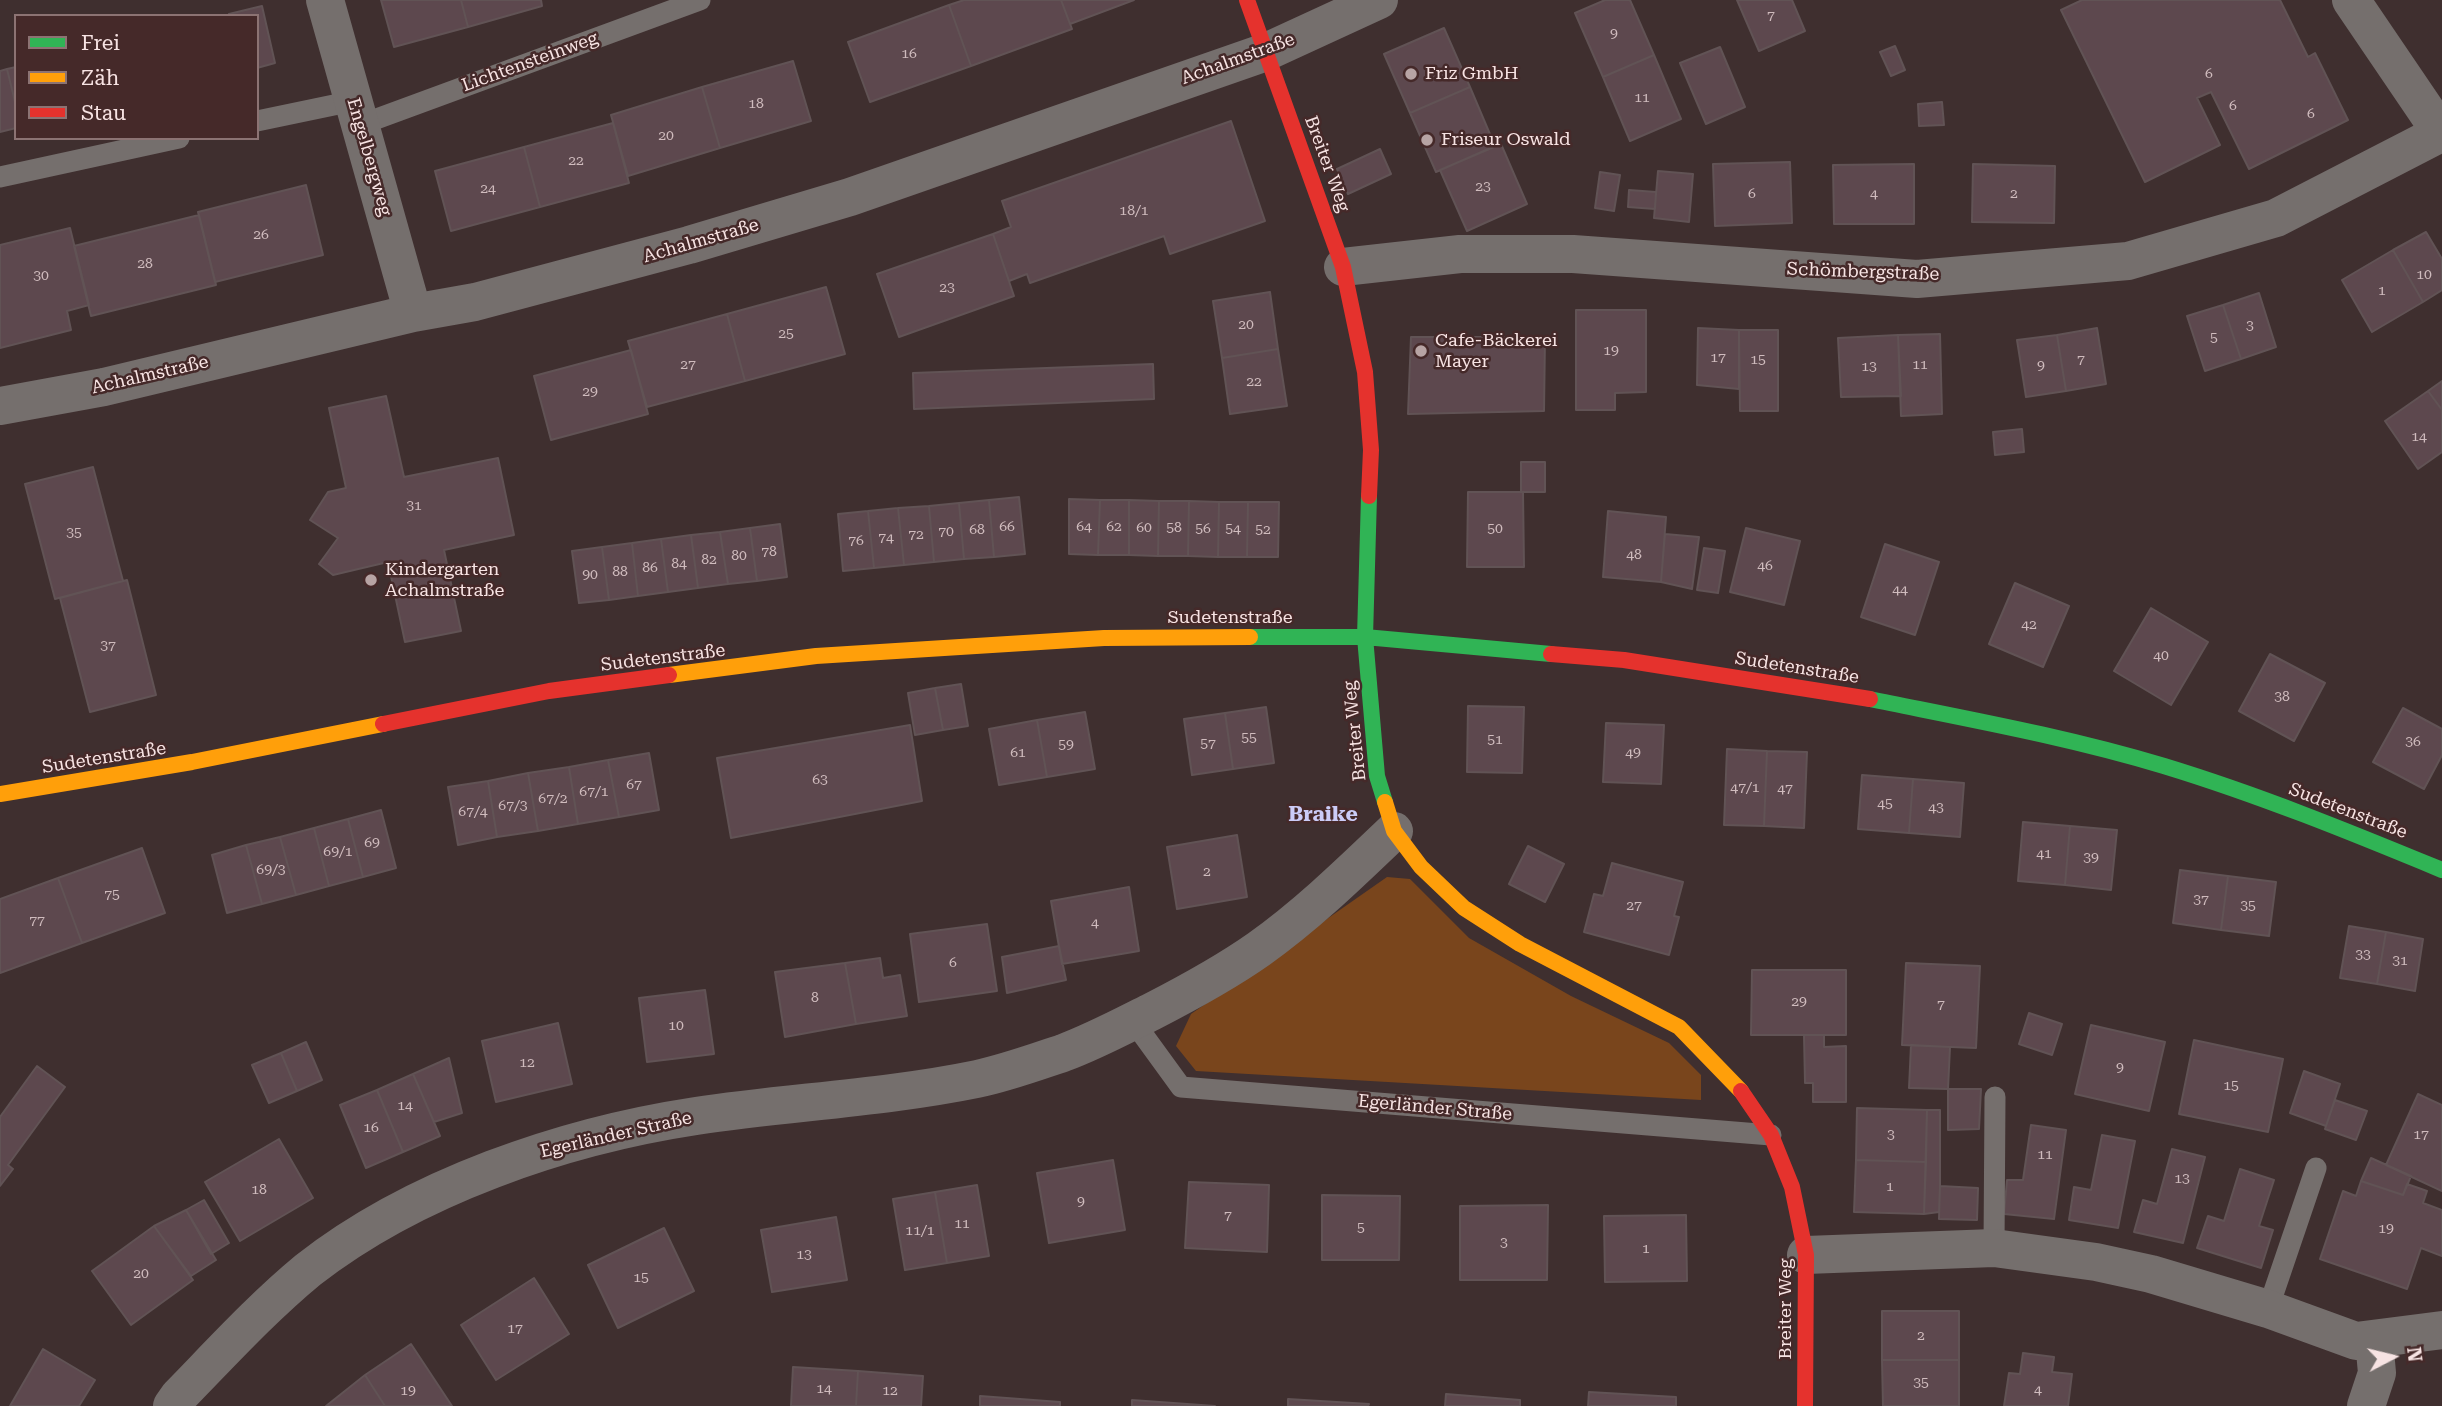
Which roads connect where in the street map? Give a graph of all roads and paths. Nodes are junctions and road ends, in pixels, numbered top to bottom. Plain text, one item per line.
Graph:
1 (325, 0) edge
2 (700, 0) edge
3 (1247, 0) edge
4 (1379, 0) edge
5 (2351, 0) edge
6 (1266, 52) junction
7 (356, 113) junction
8 (259, 121) edge
9 (2441, 133) edge
10 (170, 140) edge
11 (0, 177) edge
12 (1343, 267) junction
13 (413, 313) junction
14 (0, 406) edge
15 (1366, 637) junction
16 (0, 794) edge
17 (1394, 831) junction
18 (2442, 870) edge
19 (1133, 1021) junction
20 (1995, 1097) dead end
21 (1771, 1135) junction
22 (2316, 1168) dead end
23 (1994, 1248) junction
24 (1806, 1255) junction
25 (2268, 1309) junction
26 (2442, 1330) edge
27 (2374, 1340) junction
28 (172, 1406) edge
29 (1805, 1406) edge
30 (2366, 1406) edge

1 - 7 street, Engelbergweg
2 - 7 lane, Lichtensteinweg
3 - 6 street, Breiter Weg
4 - 6 street, Achalmstraße
5 - 9 street
6 - 12 street, Breiter Weg
6 - 13 street, Achalmstraße
7 - 8 lane, Lichtensteinweg
7 - 13 street, Engelbergweg
9 - 12 street, Schömbergstraße
10 - 11 lane
12 - 15 street, Breiter Weg
13 - 14 street, Achalmstraße
15 - 16 street, Sudetenstraße
15 - 17 street, Breiter Weg
15 - 18 street, Sudetenstraße
17 - 19 street, Egerländer Straße
17 - 21 street, Breiter Weg
19 - 21 lane, Egerländer Straße
19 - 28 street, Egerländer Straße
20 - 23 lane
21 - 24 street, Breiter Weg
22 - 25 lane
23 - 24 street
23 - 25 street
24 - 29 street, Breiter Weg
25 - 27 street
26 - 27 street
27 - 30 street

